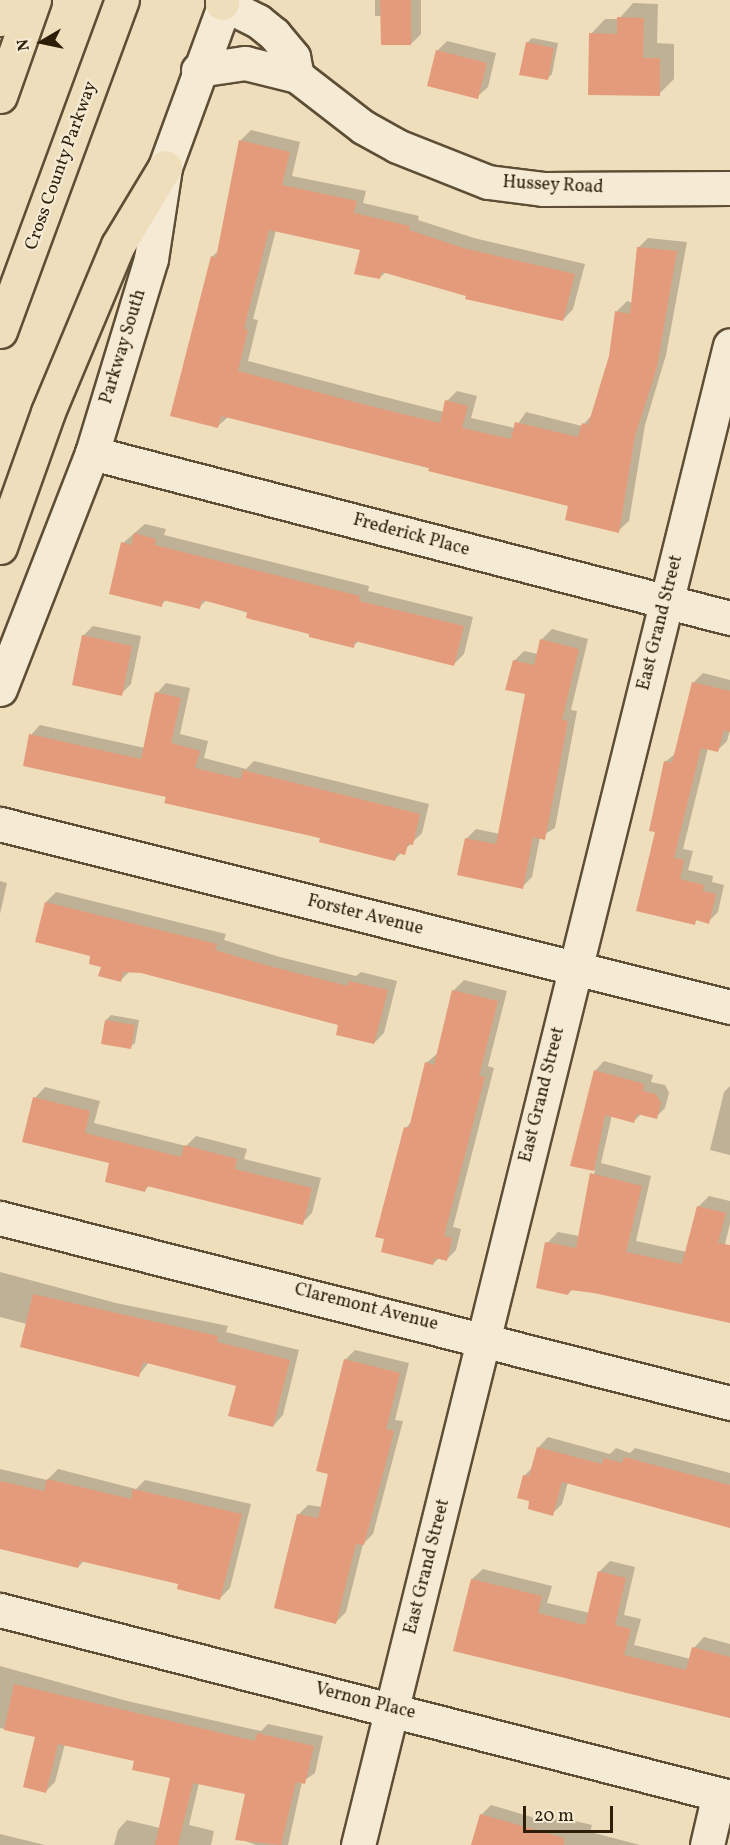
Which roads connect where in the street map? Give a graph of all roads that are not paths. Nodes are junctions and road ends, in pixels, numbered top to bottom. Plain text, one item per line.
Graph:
1 (13, 0) edge
2 (34, 0) edge
3 (122, 0) edge
4 (224, 1) edge
5 (0, 19) edge
6 (198, 70) junction
7 (297, 76) junction
8 (0, 96) edge
9 (165, 167) junction
10 (730, 188) edge
11 (0, 331) edge
12 (730, 345) edge
13 (92, 453) junction
14 (0, 547) edge
15 (667, 603) junction
16 (730, 618) edge
17 (0, 689) edge
18 (0, 824) edge
19 (573, 968) junction
20 (730, 1007) edge
21 (0, 1218) edge
22 (484, 1337) junction
23 (730, 1403) edge
24 (0, 1610) edge
25 (393, 1709) junction
26 (725, 1795) edge
27 (358, 1845) edge
28 (706, 1845) edge

1 - 5 highway
2 - 8 highway
3 - 11 highway, Cross County Parkway
4 - 6 street, Parkway South
4 - 7 street
6 - 7 street, Hussey Road
6 - 9 street, Parkway South
7 - 10 street, Hussey Road
9 - 13 street, Parkway South
9 - 14 highway
12 - 15 street, East Grand Street
13 - 15 street, Frederick Place
13 - 17 street, Parkway South
15 - 16 street, Frederick Place
15 - 19 street, East Grand Street
18 - 19 street, Forster Avenue
19 - 20 street, Forster Avenue
19 - 22 street, East Grand Street
21 - 22 street, Claremont Avenue
22 - 23 street, Claremont Avenue
22 - 25 street, East Grand Street
24 - 25 street, Vernon Place
25 - 26 street, Vernon Place
25 - 27 street, East Grand Street
26 - 28 street

